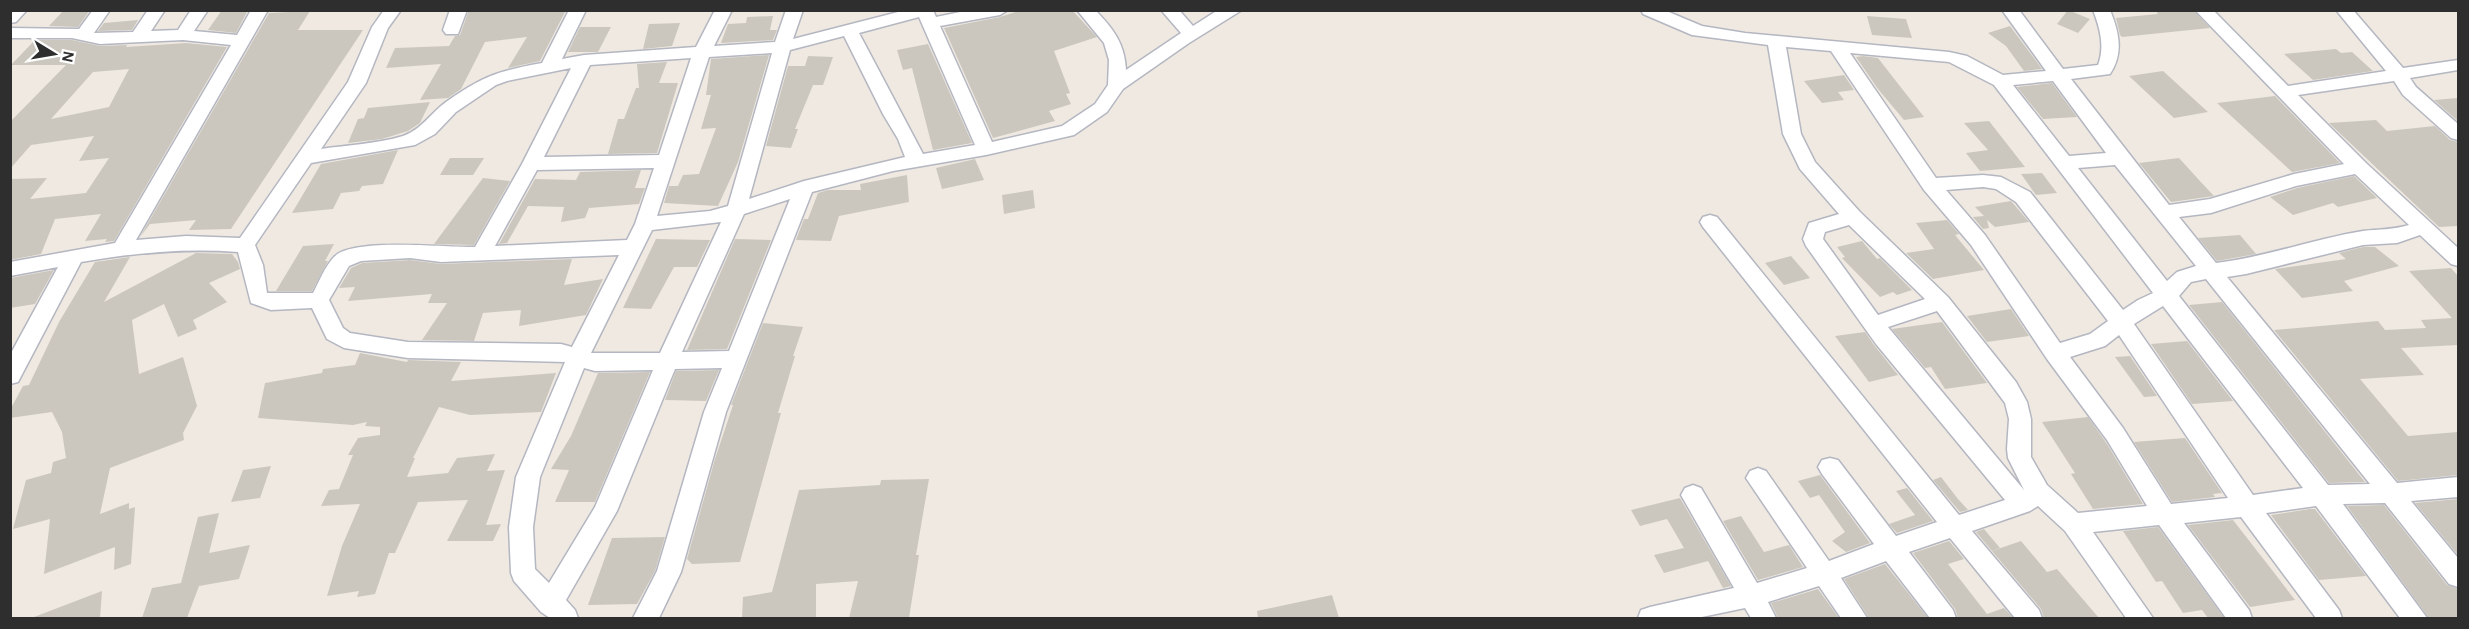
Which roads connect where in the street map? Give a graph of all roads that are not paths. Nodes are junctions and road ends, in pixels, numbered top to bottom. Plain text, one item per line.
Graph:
1 (19, 10) edge
2 (102, 10) edge
3 (157, 10) edge
4 (200, 10) edge
5 (260, 10) edge
6 (393, 10) edge
7 (459, 10) edge
8 (578, 10) edge
9 (724, 10) edge
10 (795, 10) edge
11 (1000, 10) edge
12 (1086, 10) edge
13 (1169, 10) edge
14 (1649, 10) edge
15 (2010, 10) edge
16 (2101, 10) edge
17 (2203, 10) edge
18 (2344, 10) edge
19 (1229, 11) edge
20 (926, 15) edge
21 (10, 18) edge
22 (452, 30) dead end
23 (850, 31) junction
24 (10, 33) edge
25 (1191, 34) junction
26 (84, 35) junction
27 (183, 35) junction
28 (138, 38) junction
29 (1776, 40) junction
30 (242, 41) junction
31 (782, 47) junction
32 (1838, 47) junction
33 (702, 52) junction
34 (584, 60) junction
35 (2458, 65) edge
36 (549, 67) junction
37 (2399, 75) junction
38 (2058, 76) junction
39 (2000, 81) junction
40 (1117, 85) junction
41 (2284, 92) junction
42 (2458, 134) edge
43 (986, 149) junction
44 (306, 158) junction
45 (2120, 158) junction
46 (667, 161) junction
47 (915, 161) junction
48 (2065, 163) junction
49 (531, 164) junction
50 (2359, 167) junction
51 (1931, 185) junction
52 (804, 188) junction
53 (736, 211) junction
54 (2165, 212) junction
55 (1853, 217) junction
56 (1710, 222) dead end
57 (645, 224) junction
58 (2424, 227) junction
59 (245, 245) junction
60 (634, 247) junction
61 (121, 249) junction
62 (481, 254) junction
63 (74, 255) junction
64 (2458, 259) edge
65 (10, 269) edge
66 (2213, 270) junction
67 (2166, 296) junction
68 (319, 300) junction
69 (1941, 302) junction
70 (2120, 321) junction
71 (1874, 324) junction
72 (2055, 352) junction
73 (577, 359) junction
74 (736, 359) junction
75 (667, 361) junction
76 (10, 376) edge
77 (1830, 467) dead end
78 (1758, 478) dead end
79 (2458, 487) edge
80 (2393, 493) junction
81 (1693, 495) dead end
82 (2322, 495) junction
83 (2030, 498) junction
84 (2247, 506) junction
85 (2164, 513) junction
86 (2073, 524) junction
87 (1954, 528) junction
88 (1891, 548) junction
89 (1824, 574) junction
90 (2458, 574) edge
91 (1750, 596) junction
92 (550, 604) junction
93 (1677, 615) edge
94 (566, 618) edge
95 (646, 618) edge
96 (1650, 618) edge
97 (1764, 618) edge
98 (1855, 618) edge
99 (1944, 618) edge
100 (2030, 618) edge
101 (2140, 618) edge
102 (2240, 618) edge
103 (2331, 618) edge
104 (2414, 618) edge

1 - 21 street
2 - 26 street
3 - 28 street
4 - 27 street
5 - 30 street
6 - 44 street
7 - 22 street
8 - 36 street
9 - 33 street
10 - 31 street
11 - 20 street
12 - 40 street
13 - 25 street
14 - 29 street
15 - 38 street
16 - 38 street
17 - 41 street
18 - 37 street
19 - 25 street
20 - 23 street
20 - 43 street
23 - 31 street
23 - 47 street
24 - 26 street
25 - 40 street
26 - 28 street
27 - 28 street
27 - 30 street
29 - 32 street
29 - 55 street
30 - 61 street
31 - 33 street
31 - 53 street
32 - 39 street
32 - 51 street
33 - 34 street
33 - 46 street
34 - 36 street
34 - 49 street
35 - 37 street
36 - 44 street
37 - 41 street
37 - 42 street
38 - 39 street
38 - 45 street
39 - 48 street
40 - 43 street
41 - 50 street
43 - 47 street
44 - 59 street
45 - 48 street
45 - 54 street
46 - 49 street
46 - 57 street
47 - 52 street
48 - 67 street
49 - 62 street
50 - 54 street
50 - 58 street
51 - 70 street
51 - 72 street
52 - 53 street
52 - 74 street
53 - 57 street
53 - 75 street
54 - 66 street
55 - 69 street
55 - 71 street
56 - 87 street
57 - 60 street
58 - 64 street
58 - 66 street
59 - 61 street
59 - 68 street
60 - 62 street
60 - 73 street
61 - 63 street
62 - 68 street
63 - 65 street
63 - 76 street
66 - 67 street
66 - 80 street
67 - 70 street
67 - 82 street
68 - 73 street
69 - 71 street
69 - 83 street
70 - 72 street
70 - 84 street
71 - 83 street
72 - 85 street
73 - 75 street
73 - 92 street
74 - 75 street
74 - 95 street
75 - 92 street
77 - 88 street
78 - 89 street
79 - 80 street
80 - 82 street
80 - 90 street
81 - 91 street
82 - 84 street
82 - 104 street
83 - 86 street
83 - 87 street
84 - 85 street
84 - 103 street
85 - 86 street
85 - 102 street
86 - 101 street
87 - 88 street
87 - 100 street
88 - 89 street
88 - 99 street
89 - 91 street
89 - 98 street
91 - 93 street
91 - 97 street
92 - 94 street
93 - 96 street

